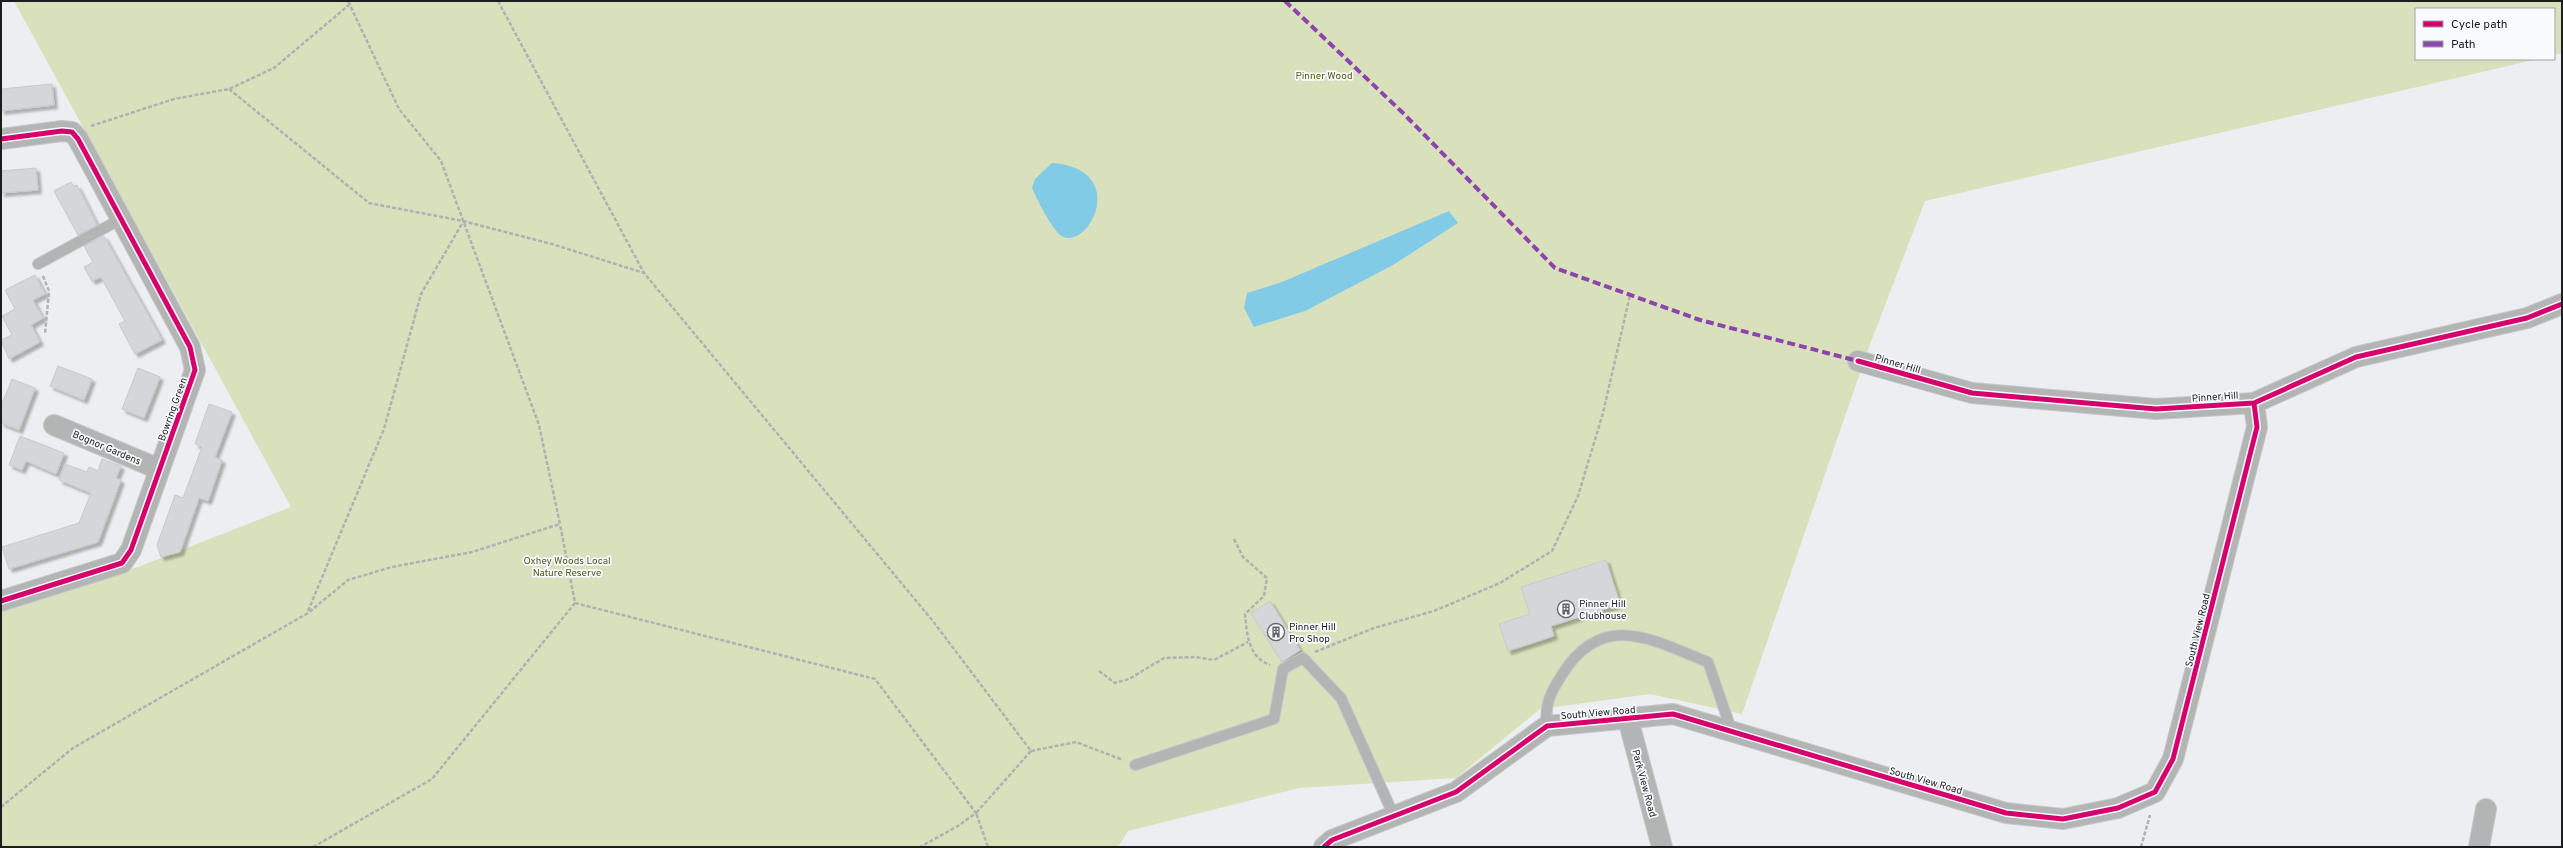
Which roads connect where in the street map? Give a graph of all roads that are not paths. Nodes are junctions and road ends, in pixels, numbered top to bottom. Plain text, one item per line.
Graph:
1 (1, 139) edge
2 (120, 219) junction
3 (38, 264) road end
4 (2562, 304) edge
5 (1858, 361) dead end
6 (2254, 403) junction
7 (54, 425) dead end
8 (159, 469) junction
9 (1, 601) edge
10 (1628, 719) junction
11 (1547, 726) junction
12 (1732, 732) junction
13 (1135, 765) road end
14 (2486, 809) dead end
15 (1394, 816) junction
16 (1324, 847) edge
17 (1662, 847) edge
18 (2479, 847) edge

1 - 2 street, Bowring Green
2 - 3 lane
2 - 8 street, Bowring Green
4 - 6 street, Pinner Hill
5 - 6 street, Pinner Hill
6 - 12 street, South View Road
7 - 8 street, Bognor Gardens
8 - 9 street, Bowring Green
10 - 11 street, South View Road
10 - 12 street, South View Road
10 - 17 street, Park View Road
11 - 12 lane
11 - 15 street, South View Road
13 - 15 lane
14 - 18 street
15 - 16 street, South View Road

